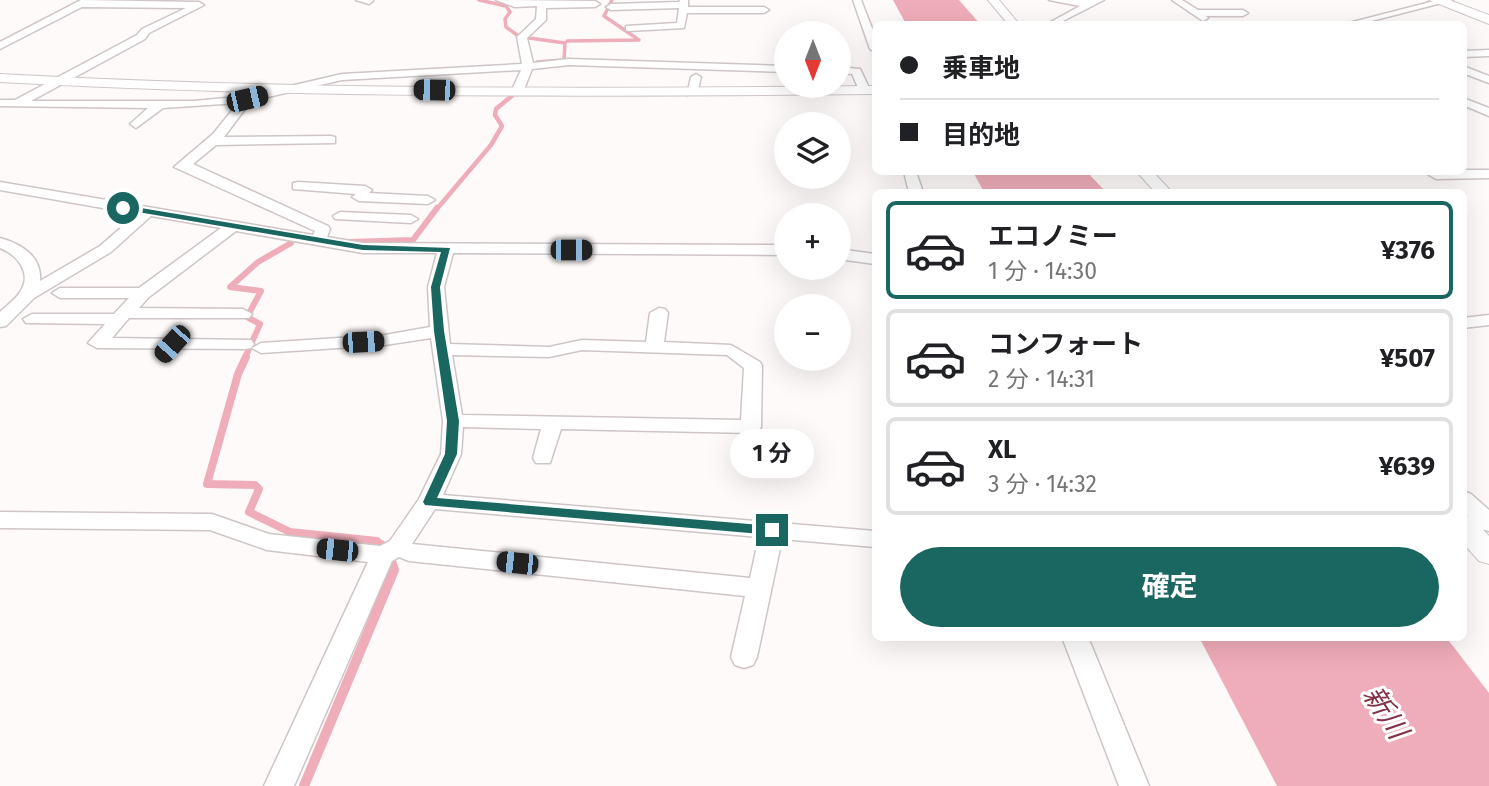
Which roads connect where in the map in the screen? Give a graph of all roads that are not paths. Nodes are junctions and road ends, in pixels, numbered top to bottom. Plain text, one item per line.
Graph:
1 (360, 0) edge
2 (488, 0) edge
3 (857, 0) edge
4 (993, 0) edge
5 (1053, 0) edge
6 (1176, 0) edge
7 (1445, 0) edge
8 (369, 1) edge
9 (499, 1) edge
10 (84, 2) edge
11 (202, 3) edge
12 (542, 3) edge
13 (1095, 3) edge
14 (595, 4) dead end
15 (611, 7) dead end
16 (683, 7) edge
17 (764, 10) dead end
18 (1194, 13) junction
19 (1224, 13) junction
20 (1242, 13) dead end
21 (1489, 14) edge
22 (629, 17) dead end
23 (1489, 20) edge
24 (1011, 21) edge
25 (1057, 21) edge
26 (1208, 21) edge
27 (1239, 21) edge
28 (1362, 21) edge
29 (629, 28) dead end
30 (872, 41) edge
31 (0, 46) edge
32 (1483, 53) edge
33 (1489, 59) edge
34 (528, 66) junction
35 (774, 69) edge
36 (851, 71) edge
37 (1469, 71) edge
38 (1489, 72) edge
39 (1, 78) edge
40 (696, 78) dead end
41 (1489, 80) edge
42 (60, 82) junction
43 (194, 86) junction
44 (296, 88) junction
45 (1476, 89) dead end
46 (1489, 89) edge
47 (869, 90) edge
48 (517, 92) junction
49 (691, 93) junction
50 (247, 99) junction
51 (1467, 102) edge
52 (1489, 102) edge
53 (0, 103) edge
54 (1467, 103) edge
55 (18, 104) junction
56 (160, 104) junction
57 (176, 104) junction
58 (1489, 112) edge
59 (136, 124) dead end
60 (331, 140) dead end
61 (213, 141) junction
62 (1467, 174) edge
63 (1489, 174) edge
64 (1148, 175) edge
65 (298, 186) dead end
66 (0, 187) edge
67 (1161, 189) edge
68 (365, 190) junction
69 (428, 200) dead end
70 (147, 212) junction
71 (340, 216) junction
72 (411, 219) dead end
73 (232, 226) junction
74 (318, 234) junction
75 (0, 243) edge
76 (446, 250) junction
77 (774, 250) edge
78 (851, 256) edge
79 (872, 259) edge
80 (28, 293) junction
81 (60, 293) dead end
82 (144, 293) junction
83 (243, 313) dead end
84 (659, 313) dead end
85 (122, 316) junction
86 (32, 319) dead end
87 (1489, 320) edge
88 (0, 322) edge
89 (1467, 323) edge
90 (441, 340) junction
91 (654, 347) junction
92 (453, 421) junction
93 (552, 423) junction
94 (543, 458) dead end
95 (429, 502) junction
96 (1467, 503) edge
97 (0, 520) edge
98 (1489, 523) edge
99 (1467, 529) edge
100 (772, 530) junction
101 (872, 539) edge
102 (391, 551) junction
103 (1489, 554) edge
104 (759, 588) junction
105 (1077, 641) edge
106 (744, 657) dead end
107 (279, 786) edge
108 (1135, 786) edge

1 - 8 street
2 - 9 street
3 - 30 street
4 - 24 street
5 - 13 street
6 - 18 street
7 - 21 main road
7 - 23 main road
7 - 28 street
9 - 12 street
10 - 11 street
10 - 31 street
11 - 42 street
12 - 14 street
12 - 34 street
13 - 25 street
15 - 16 street
16 - 17 street
16 - 22 street
16 - 29 street
18 - 19 street
18 - 26 street
19 - 20 street
19 - 27 street
32 - 33 street
34 - 35 street
34 - 44 street
34 - 48 street
36 - 47 street
37 - 38 street
37 - 41 street
39 - 42 street
40 - 49 street
42 - 43 street
42 - 55 street
43 - 44 street
43 - 57 street
44 - 48 street
44 - 50 street
45 - 46 street
47 - 49 street
48 - 49 street
50 - 57 street
50 - 61 street
51 - 52 street
53 - 55 street
54 - 58 street
55 - 56 street
56 - 57 street
56 - 59 street
60 - 61 street
61 - 74 street
62 - 63 street
64 - 67 street
65 - 68 street
66 - 70 street
68 - 69 street
68 - 71 street
70 - 73 street
70 - 80 street
71 - 72 street
71 - 74 street
73 - 74 street
73 - 82 street
74 - 76 street
75 - 80 street
76 - 77 street
76 - 90 street
78 - 79 street
80 - 88 street
81 - 82 street
82 - 85 street
83 - 85 street
84 - 91 street
85 - 86 street
85 - 90 street
87 - 89 street
90 - 91 street
90 - 92 street
91 - 93 street
92 - 93 street
92 - 95 street
93 - 94 street
95 - 100 street
95 - 102 street
96 - 98 street
97 - 102 street
99 - 103 street
100 - 101 street
100 - 104 street
102 - 104 street
102 - 107 street
104 - 106 street
105 - 108 street

